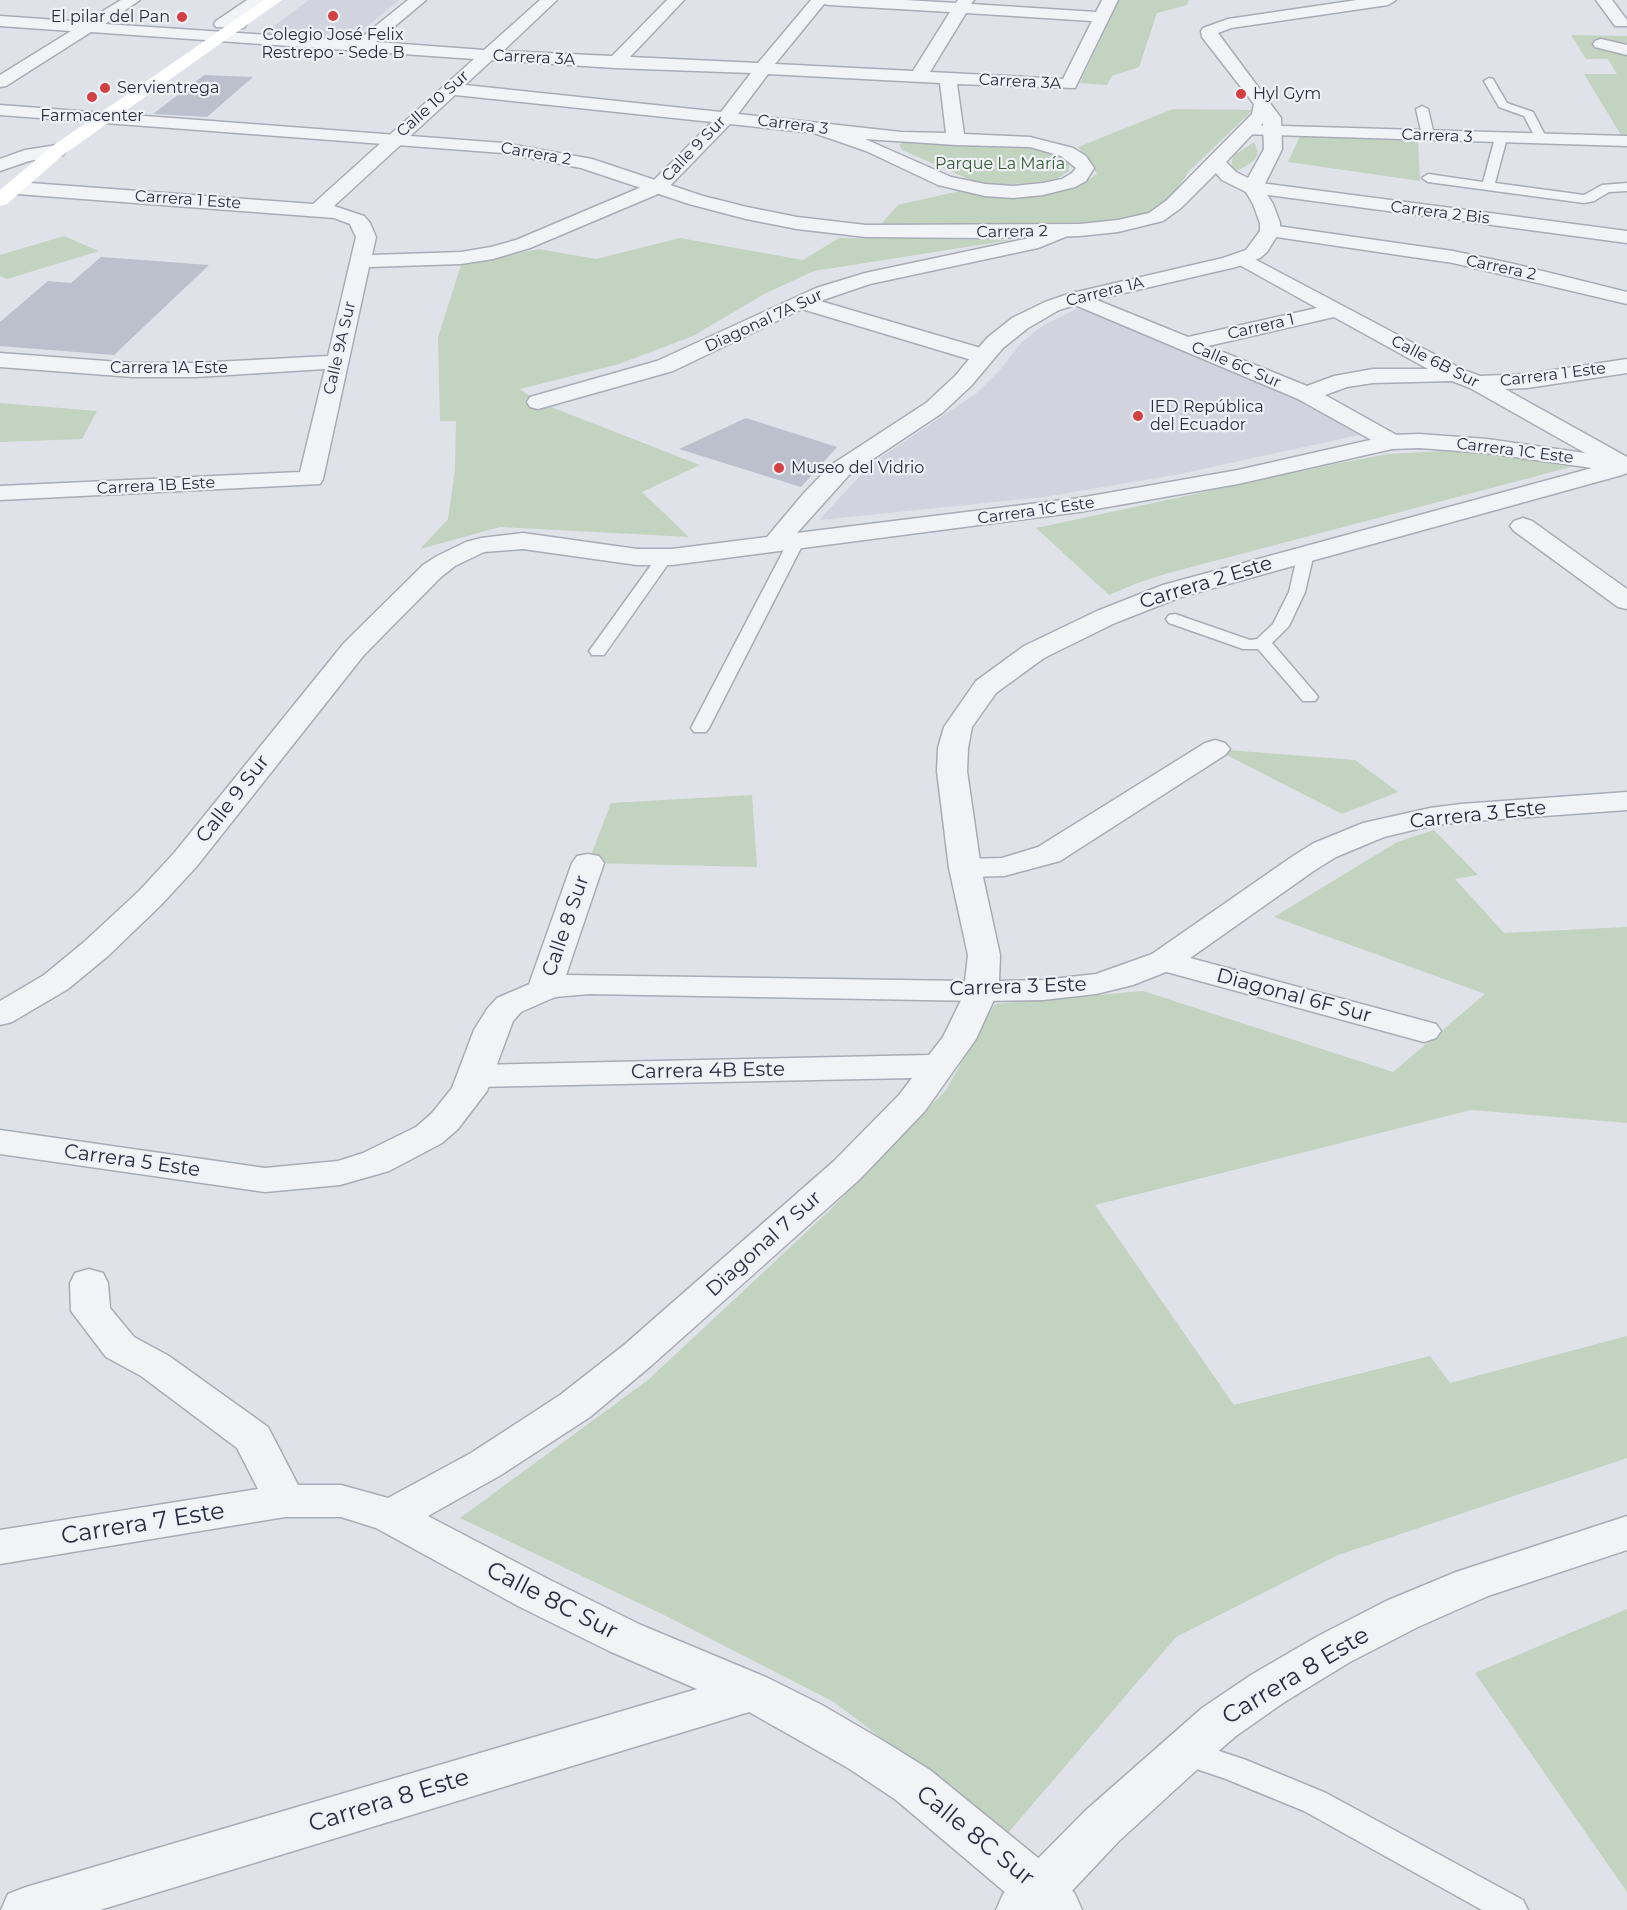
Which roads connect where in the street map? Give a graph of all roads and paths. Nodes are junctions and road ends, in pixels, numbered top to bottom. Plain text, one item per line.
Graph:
1 (132, 0) edge
2 (258, 0) edge
3 (418, 0) edge
4 (549, 0) edge
5 (676, 0) edge
6 (819, 0) edge
7 (829, 0) edge
8 (1110, 0) edge
9 (1388, 0) edge
10 (1604, 0) edge
11 (281, 3) edge
12 (964, 4) edge
13 (1102, 17) junction
14 (0, 21) edge
15 (1621, 23) dead end
16 (88, 27) junction
17 (240, 31) junction
18 (222, 37) junction
19 (1601, 44) dead end
20 (361, 46) junction
21 (1627, 50) edge
22 (488, 55) junction
23 (0, 63) edge
24 (615, 63) junction
25 (28, 65) junction
26 (762, 70) junction
27 (918, 77) junction
28 (948, 79) junction
29 (1489, 81) dead end
30 (0, 82) edge
31 (450, 89) junction
32 (1263, 104) junction
33 (1422, 109) dead end
34 (0, 110) edge
35 (105, 118) junction
36 (726, 118) junction
37 (125, 120) junction
38 (820, 129) junction
39 (1247, 130) junction
40 (1274, 131) junction
41 (1428, 135) junction
42 (1501, 138) junction
43 (396, 139) junction
44 (1542, 139) junction
45 (956, 140) junction
46 (1627, 141) edge
47 (57, 151) junction
48 (1215, 162) junction
49 (0, 165) edge
50 (1265, 166) junction
51 (1229, 176) junction
52 (1428, 178) dead end
53 (1488, 186) junction
54 (657, 187) junction
55 (1627, 187) edge
56 (17, 188) junction
57 (1253, 188) junction
58 (1185, 193) junction
59 (0, 200) edge
60 (318, 210) junction
61 (357, 220) joint
62 (1063, 231) junction
63 (1270, 231) junction
64 (1627, 237) edge
65 (1243, 259) junction
66 (360, 261) junction
67 (1075, 298) junction
68 (1627, 298) edge
69 (801, 302) junction
70 (1337, 310) junction
71 (1186, 344) junction
72 (983, 356) junction
73 (0, 360) edge
74 (338, 362) junction
75 (1627, 366) edge
76 (1456, 375) junction
77 (1478, 383) junction
78 (1306, 394) junction
79 (538, 402) dead end
80 (1392, 442) junction
81 (1627, 466) edge
82 (311, 479) joint
83 (0, 493) edge
84 (1523, 526) dead end
85 (787, 542) junction
86 (1306, 553) junction
87 (665, 557) junction
88 (446, 561) joint
89 (1627, 602) edge
90 (1174, 619) dead end
91 (1262, 643) junction
92 (598, 651) dead end
93 (1309, 697) dead end
94 (700, 728) dead end
95 (1215, 748) dead end
96 (1627, 801) edge
97 (588, 863) dead end
98 (965, 868) junction
99 (1164, 961) junction
100 (544, 990) junction
101 (981, 992) junction
102 (0, 1015) edge
103 (1424, 1031) dead end
104 (941, 1066) junction
105 (475, 1076) junction
106 (0, 1142) edge
107 (89, 1283) dead end
108 (285, 1501) junction
109 (391, 1516) junction
110 (1627, 1533) edge
111 (0, 1547) edge
112 (752, 1692) junction
113 (1184, 1752) junction
114 (1040, 1904) edge
115 (26, 1910) edge
116 (1512, 1910) edge

1 - 16 street
2 - 17 street
3 - 20 street
4 - 22 street, Calle 10 Sur
5 - 24 street
6 - 26 street, Calle 9 Sur
7 - 12 street
8 - 13 street
9 - 32 street
10 - 15 street
11 - 17 main road
12 - 13 street
12 - 27 street
13 - 28 street, Carrera 3A
14 - 16 street
16 - 18 street
16 - 25 street
17 - 18 main road
17 - 20 street, Carrera 3A
17 - 37 main road
18 - 35 main road
19 - 21 street
20 - 22 street, Carrera 3A
22 - 24 street, Carrera 3A
22 - 31 street, Calle 10 Sur
23 - 25 street
24 - 26 street, Carrera 3A
25 - 30 street
26 - 27 street, Carrera 3A
26 - 36 street, Calle 9 Sur
27 - 28 street, Carrera 3A
28 - 45 street
29 - 44 lane
31 - 36 street, Carrera 3
31 - 43 street, Calle 10 Sur
32 - 39 street
32 - 40 street
33 - 41 lane
34 - 35 street, Carrera 2
35 - 37 street, Carrera 2
35 - 47 main road
36 - 38 street, Carrera 3
36 - 54 street, Calle 9 Sur
37 - 43 street, Carrera 2
37 - 56 main road
38 - 45 street, Carrera 3
38 - 45 street, Carrera 3
39 - 40 street, Carrera 3
39 - 48 street
40 - 41 street, Carrera 3
40 - 50 street
41 - 42 street, Carrera 3
42 - 44 street, Carrera 3
42 - 53 lane
43 - 54 street, Carrera 2
43 - 60 street, Calle 10 Sur
44 - 46 street, Carrera 3
47 - 49 street
47 - 56 main road
48 - 51 street
48 - 58 street
50 - 51 street
50 - 57 street
51 - 57 street
51 - 58 street
52 - 53 lane
53 - 55 lane
54 - 62 street, Carrera 2
54 - 66 street, Calle 9 Sur
56 - 59 main road
56 - 60 street, Carrera 1 Este
57 - 63 street
57 - 64 street, Carrera 2 Bis
58 - 62 street
60 - 61 street, Carrera 1 Este
61 - 66 street, Calle 9A Sur
62 - 69 street, Diagonal 7A Sur
63 - 65 street
63 - 68 street, Carrera 2
65 - 67 street, Carrera 1A
65 - 70 street, Calle 6B Sur
66 - 74 street, Calle 9A Sur
67 - 71 street, Calle 6C Sur
67 - 72 street, Carrera 1A
69 - 72 street
69 - 79 street, Diagonal 7A Sur
70 - 71 street, Carrera 1
70 - 76 street, Calle 6B Sur
71 - 78 street, Calle 6C Sur
72 - 85 street, Carrera 1A
73 - 74 street, Carrera 1A Este
74 - 82 street, Calle 9A Sur
75 - 77 street, Carrera 1 Este
76 - 77 street, Calle 6B Sur
76 - 78 street
77 - 81 street, Calle 6B Sur
78 - 80 street, Calle 6C Sur
80 - 81 street, Carrera 1C Este
80 - 85 street, Carrera 1C Este
81 - 86 street, Carrera 2 Este
82 - 83 street, Carrera 1B Este
84 - 89 street
85 - 87 street, Carrera 1C Este
85 - 94 lane
86 - 91 lane
86 - 98 street, Carrera 2 Este
87 - 88 street, Carrera 1C Este
87 - 92 lane
88 - 102 street, Calle 9 Sur
90 - 91 lane
91 - 93 lane
95 - 98 street
96 - 99 street, Carrera 3 Este
97 - 100 street, Calle 8 Sur
98 - 101 street, Diagonal 7 Sur
99 - 101 street, Carrera 3 Este
99 - 103 street, Diagonal 6F Sur
100 - 101 street, Carrera 3 Este
100 - 105 street, Carrera 3 Este
101 - 104 street, Diagonal 7 Sur
104 - 105 street, Carrera 4B Este
104 - 109 street, Diagonal 7 Sur
105 - 106 street, Carrera 5 Este
107 - 108 street
108 - 109 street, Calle 8C Sur
108 - 111 street, Carrera 7 Este
109 - 112 street, Calle 8C Sur
110 - 113 street, Carrera 8 Este
112 - 114 street, Calle 8C Sur
112 - 115 street, Carrera 8 Este
113 - 114 street, Carrera 8 Este
113 - 116 lane

